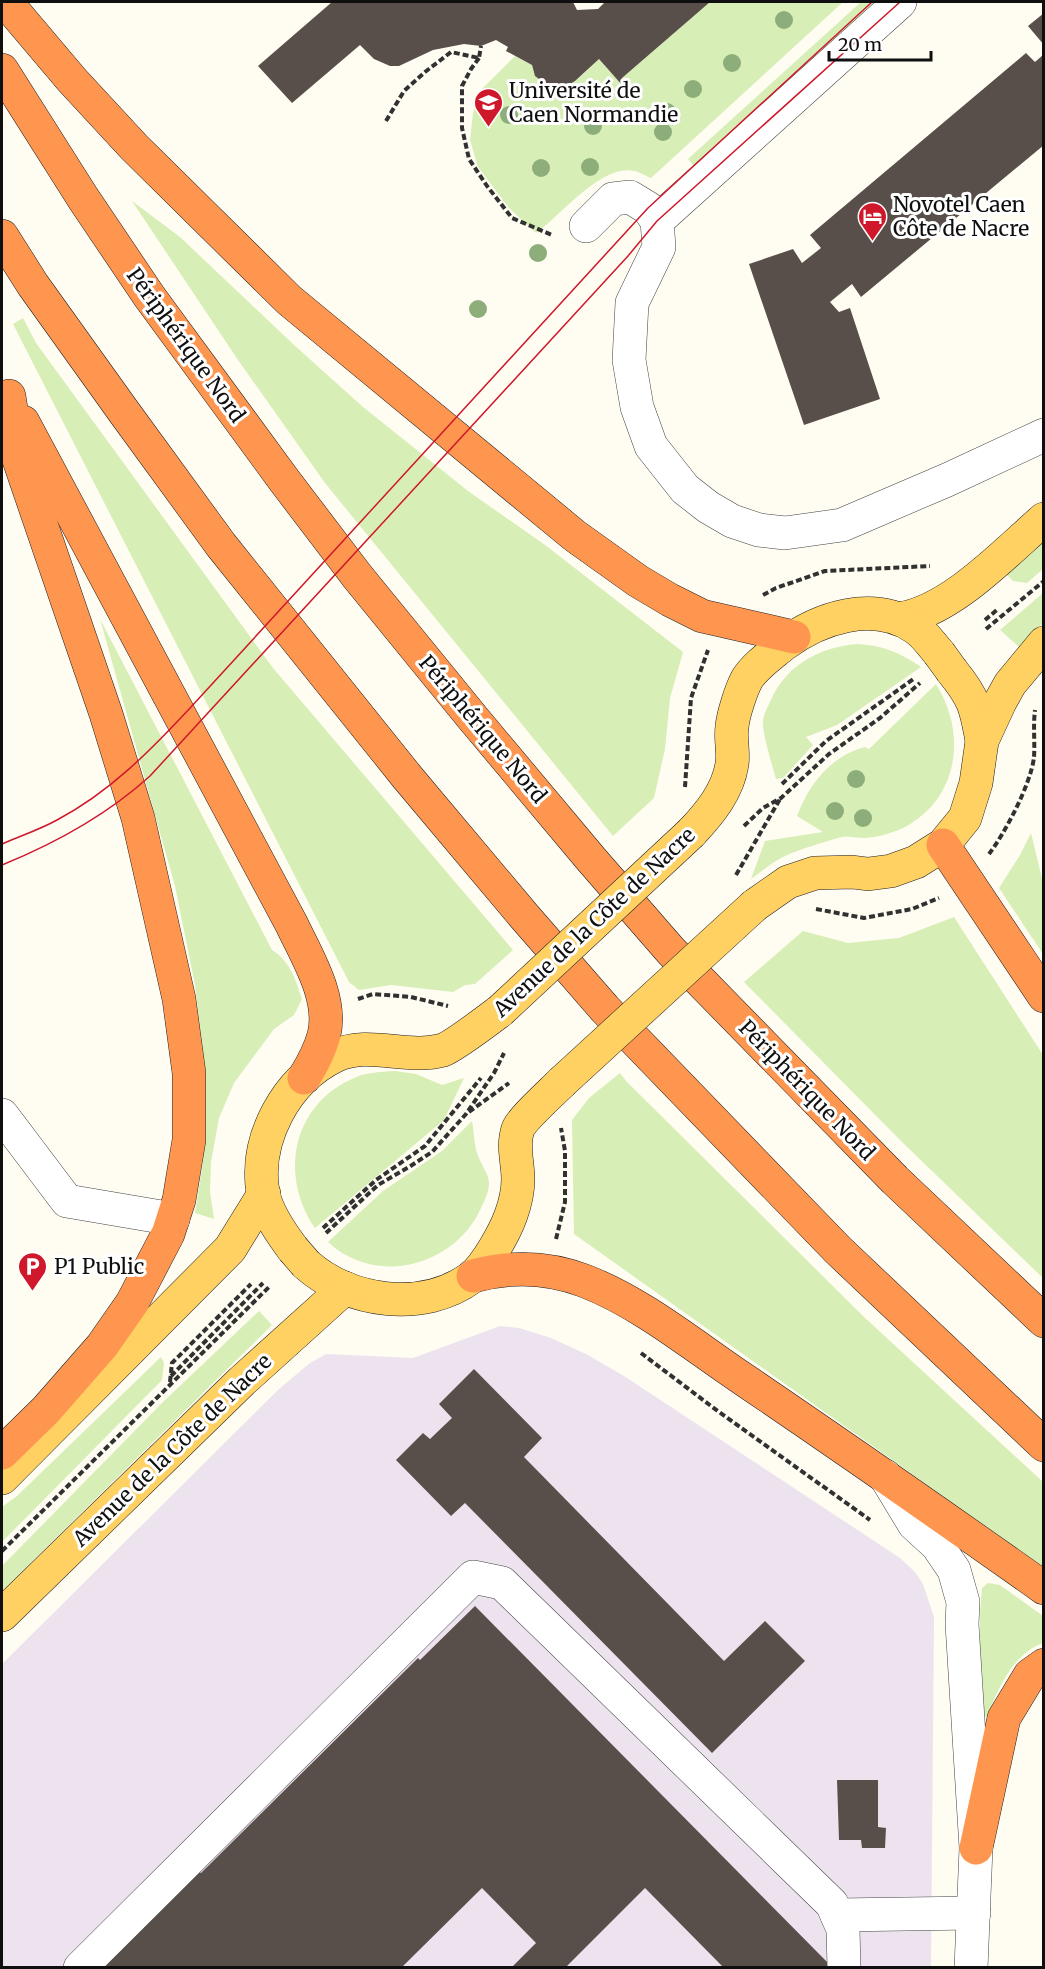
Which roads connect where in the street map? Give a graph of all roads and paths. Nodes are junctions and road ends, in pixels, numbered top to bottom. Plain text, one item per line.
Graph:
1 (6, 2) edge
2 (900, 2) edge
3 (481, 46) dead end
4 (479, 58) junction
5 (2, 70) edge
6 (386, 121) dead end
7 (657, 221) junction
8 (586, 226) dead end
9 (552, 235) dead end
10 (2, 236) edge
11 (5, 388) edge
12 (1044, 435) edge
13 (1044, 519) edge
14 (1044, 581) edge
15 (1027, 589) dead end
16 (1033, 590) junction
17 (898, 619) junction
18 (986, 629) dead end
19 (794, 637) junction
20 (1044, 644) edge
21 (916, 677) dead end
22 (921, 682) dead end
23 (982, 741) junction
24 (782, 784) dead end
25 (944, 844) junction
26 (733, 881) dead end
27 (1044, 996) edge
28 (454, 1005) dead end
29 (325, 1009) junction
30 (508, 1048) dead end
31 (304, 1078) junction
32 (481, 1078) dead end
33 (513, 1080) dead end
34 (466, 1114) junction
35 (2, 1115) edge
36 (560, 1125) dead end
37 (264, 1194) junction
38 (173, 1219) junction
39 (323, 1228) dead end
40 (326, 1233) dead end
41 (542, 1270) junction
42 (473, 1276) junction
43 (263, 1283) dead end
44 (251, 1284) dead end
45 (270, 1286) dead end
46 (345, 1288) junction
47 (1044, 1321) edge
48 (639, 1351) dead end
49 (171, 1376) junction
50 (170, 1383) junction
51 (1044, 1445) edge
52 (2, 1453) edge
53 (885, 1476) junction
54 (2, 1478) edge
55 (878, 1526) dead end
56 (2, 1551) edge
57 (1044, 1588) edge
58 (2, 1616) edge
59 (1044, 1665) edge
60 (976, 1848) junction
61 (974, 1913) junction
62 (837, 1915) junction
63 (80, 1968) edge
64 (844, 1968) edge
65 (971, 1968) edge

1 - 19 highway
2 - 7 street
3 - 4 path
4 - 6 path
4 - 9 path
5 - 47 highway, Périphérique Nord
7 - 8 street
7 - 12 street
10 - 51 highway
11 - 29 highway
11 - 38 highway
13 - 17 main road, Avenue de la Côte de Nacre
14 - 16 path
15 - 16 path
16 - 18 path
17 - 19 main road, Avenue de la Côte de Nacre
17 - 23 main road, Avenue de la Côte de Nacre
19 - 31 main road, Avenue de la Côte de Nacre, bridge
20 - 23 main road, Avenue de la Côte de Nacre
21 - 24 path
22 - 26 path
23 - 25 main road, Avenue de la Côte de Nacre
25 - 27 highway
25 - 42 main road, Avenue de la Côte de Nacre, bridge
28 - 29 path
29 - 31 highway
30 - 34 path
31 - 37 main road, Avenue de la Côte de Nacre
32 - 39 path
33 - 34 path
34 - 40 path
35 - 38 street
36 - 41 path
37 - 46 main road, Avenue de la Côte de Nacre
37 - 54 main road
38 - 52 highway
41 - 42 highway
41 - 53 highway
42 - 46 main road, Avenue de la Côte de Nacre
43 - 49 path
44 - 49 path
45 - 50 path
46 - 58 main road, Avenue de la Côte de Nacre
48 - 55 path
49 - 50 path
50 - 56 path
53 - 57 highway
53 - 60 street
59 - 60 highway
60 - 61 street
61 - 62 street
61 - 65 street
62 - 63 street
62 - 64 street

